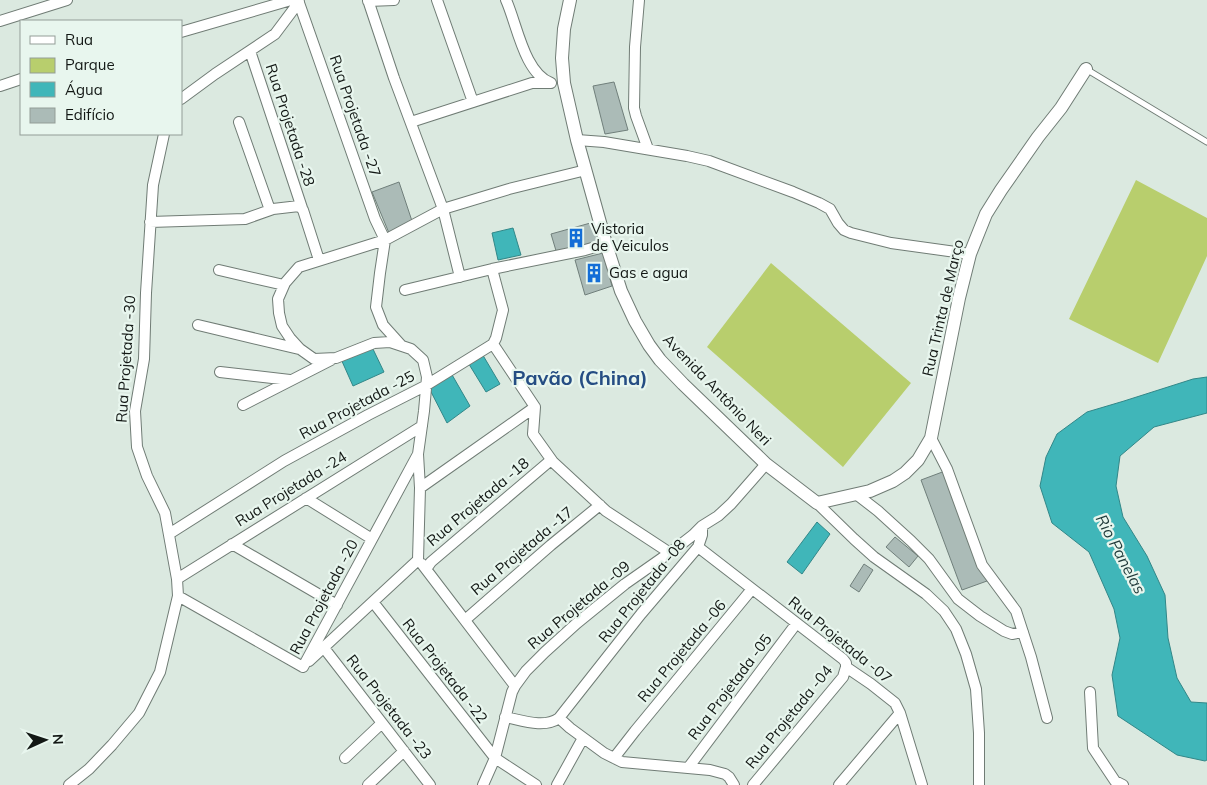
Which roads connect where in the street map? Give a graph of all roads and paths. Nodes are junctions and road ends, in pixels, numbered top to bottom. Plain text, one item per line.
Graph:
1 (67, 0) edge
2 (394, 0) edge
3 (437, 0) edge
4 (506, 0) edge
5 (570, 0) edge
6 (639, 0) edge
7 (296, 1) edge
8 (368, 1) edge
9 (0, 21) edge
10 (182, 32) edge
11 (250, 51) junction
12 (1086, 69) joint
13 (20, 79) edge
14 (558, 83) junction
15 (0, 86) edge
16 (182, 98) edge
17 (474, 102) junction
18 (239, 122) dead end
19 (411, 122) junction
20 (164, 135) edge
21 (577, 140) junction
22 (1207, 142) edge
23 (648, 149) junction
24 (586, 170) junction
25 (301, 207) junction
26 (443, 209) junction
27 (270, 210) junction
28 (150, 222) junction
29 (385, 240) junction
30 (606, 244) junction
31 (970, 254) junction
32 (319, 260) junction
33 (492, 269) junction
34 (219, 270) dead end
35 (460, 277) junction
36 (285, 284) junction
37 (405, 290) dead end
38 (198, 325) dead end
39 (492, 344) junction
40 (401, 345) junction
41 (300, 349) junction
42 (336, 358) junction
43 (220, 372) dead end
44 (291, 381) junction
45 (425, 386) junction
46 (243, 405) dead end
47 (536, 407) junction
48 (422, 426) junction
49 (931, 438) junction
50 (418, 454) junction
51 (551, 460) junction
52 (766, 464) junction
53 (420, 488) junction
54 (856, 494) junction
55 (306, 498) junction
56 (817, 503) junction
57 (600, 505) junction
58 (702, 526) junction
59 (169, 534) junction
60 (372, 539) junction
61 (232, 544) junction
62 (698, 547) junction
63 (670, 553) junction
64 (418, 560) junction
65 (426, 568) junction
66 (176, 579) junction
67 (752, 590) junction
68 (178, 596) junction
69 (373, 602) junction
70 (337, 605) junction
71 (465, 620) junction
72 (796, 624) junction
73 (1023, 632) junction
74 (324, 648) junction
75 (303, 667) junction
76 (846, 667) junction
77 (515, 686) junction
78 (1090, 692) dead end
79 (900, 713) junction
80 (505, 717) junction
81 (559, 718) junction
82 (1048, 718) dead end
83 (382, 724) junction
84 (583, 738) junction
85 (404, 751) junction
86 (345, 758) dead end
87 (495, 758) junction
88 (614, 758) junction
89 (688, 768) junction
90 (425, 783) edge
91 (921, 784) edge
92 (69, 785) edge
93 (368, 785) edge
94 (484, 785) edge
95 (536, 785) edge
96 (557, 785) edge
97 (734, 785) edge
98 (754, 785) edge
99 (839, 785) edge
100 (979, 785) edge
101 (1124, 785) edge

1 - 9 street
2 - 8 street
3 - 17 street
4 - 14 street
5 - 14 street, Avenida Antônio Neri
6 - 23 street
7 - 10 street
7 - 11 street
7 - 29 street, Rua Projetada -27
8 - 19 street
11 - 16 street
11 - 25 street, Rua Projetada -28
12 - 22 lane
12 - 31 street, Rua Trinta de Março
13 - 15 street
14 - 17 street
14 - 21 street, Avenida Antônio Neri
17 - 19 street
18 - 27 street
19 - 26 street
20 - 28 street, Rua Projetada -30
21 - 23 street
21 - 24 street, Avenida Antônio Neri
23 - 31 street
24 - 26 street
24 - 30 street, Avenida Antônio Neri
25 - 27 street
25 - 32 street, Rua Projetada -28
26 - 29 street
26 - 35 street
27 - 28 street
28 - 59 street, Rua Projetada -30
29 - 32 street
29 - 40 street
30 - 33 street
30 - 52 street, Avenida Antônio Neri
31 - 49 street, Rua Trinta de Março
32 - 36 street
33 - 35 street
33 - 39 street
34 - 36 street
35 - 37 street
36 - 41 street
38 - 41 street
39 - 45 street, Rua Projetada -25
39 - 47 street
40 - 42 street
40 - 45 street, Rua Projetada -20
41 - 42 street
42 - 44 street
43 - 44 street
44 - 46 street
45 - 48 street, Rua Projetada -20
45 - 59 street, Rua Projetada -25
47 - 51 street
47 - 53 street
48 - 50 street, Rua Projetada -20
48 - 55 street, Rua Projetada -24
49 - 54 street
49 - 73 street
50 - 53 street
50 - 60 street, Rua Projetada -20
51 - 57 street
51 - 65 street, Rua Projetada -18
52 - 56 street, Avenida Antônio Neri
52 - 58 street
53 - 64 street
54 - 56 street
54 - 73 street
55 - 60 street
55 - 61 street, Rua Projetada -24
56 - 100 street
57 - 63 street
57 - 71 street, Rua Projetada -17
58 - 62 street, Rua Projetada -08
58 - 63 street, Rua Projetada -09
59 - 66 street, Rua Projetada -30
60 - 70 street, Rua Projetada -20
61 - 66 street, Rua Projetada -24
61 - 70 street
62 - 67 street, Rua Projetada -07
62 - 81 street, Rua Projetada -08
63 - 77 street, Rua Projetada -09
64 - 65 street
64 - 69 street, Rua Projetada -20
65 - 71 street
66 - 68 street, Rua Projetada -30
67 - 72 street, Rua Projetada -07
67 - 88 street, Rua Projetada -06
68 - 75 street
68 - 92 street, Rua Projetada -30
69 - 74 street, Rua Projetada -20
69 - 87 street, Rua Projetada -22
70 - 75 street, Rua Projetada -20
71 - 77 street
72 - 76 street, Rua Projetada -07
72 - 89 street, Rua Projetada -05
73 - 82 street
74 - 75 street, Rua Projetada -20
74 - 83 street, Rua Projetada -23
76 - 79 street, Rua Projetada -07
76 - 98 street, Rua Projetada -04
77 - 80 street, Rua Projetada -09
78 - 101 street
79 - 91 street, Rua Projetada -07
79 - 99 street
80 - 81 street
80 - 87 street, Rua Projetada -09
81 - 84 street
83 - 85 street, Rua Projetada -23
83 - 86 street
84 - 88 street
84 - 96 street
85 - 90 street, Rua Projetada -23
85 - 93 street
87 - 94 street, Rua Projetada -09
87 - 95 street, Rua Projetada -22
88 - 89 street
89 - 97 street

